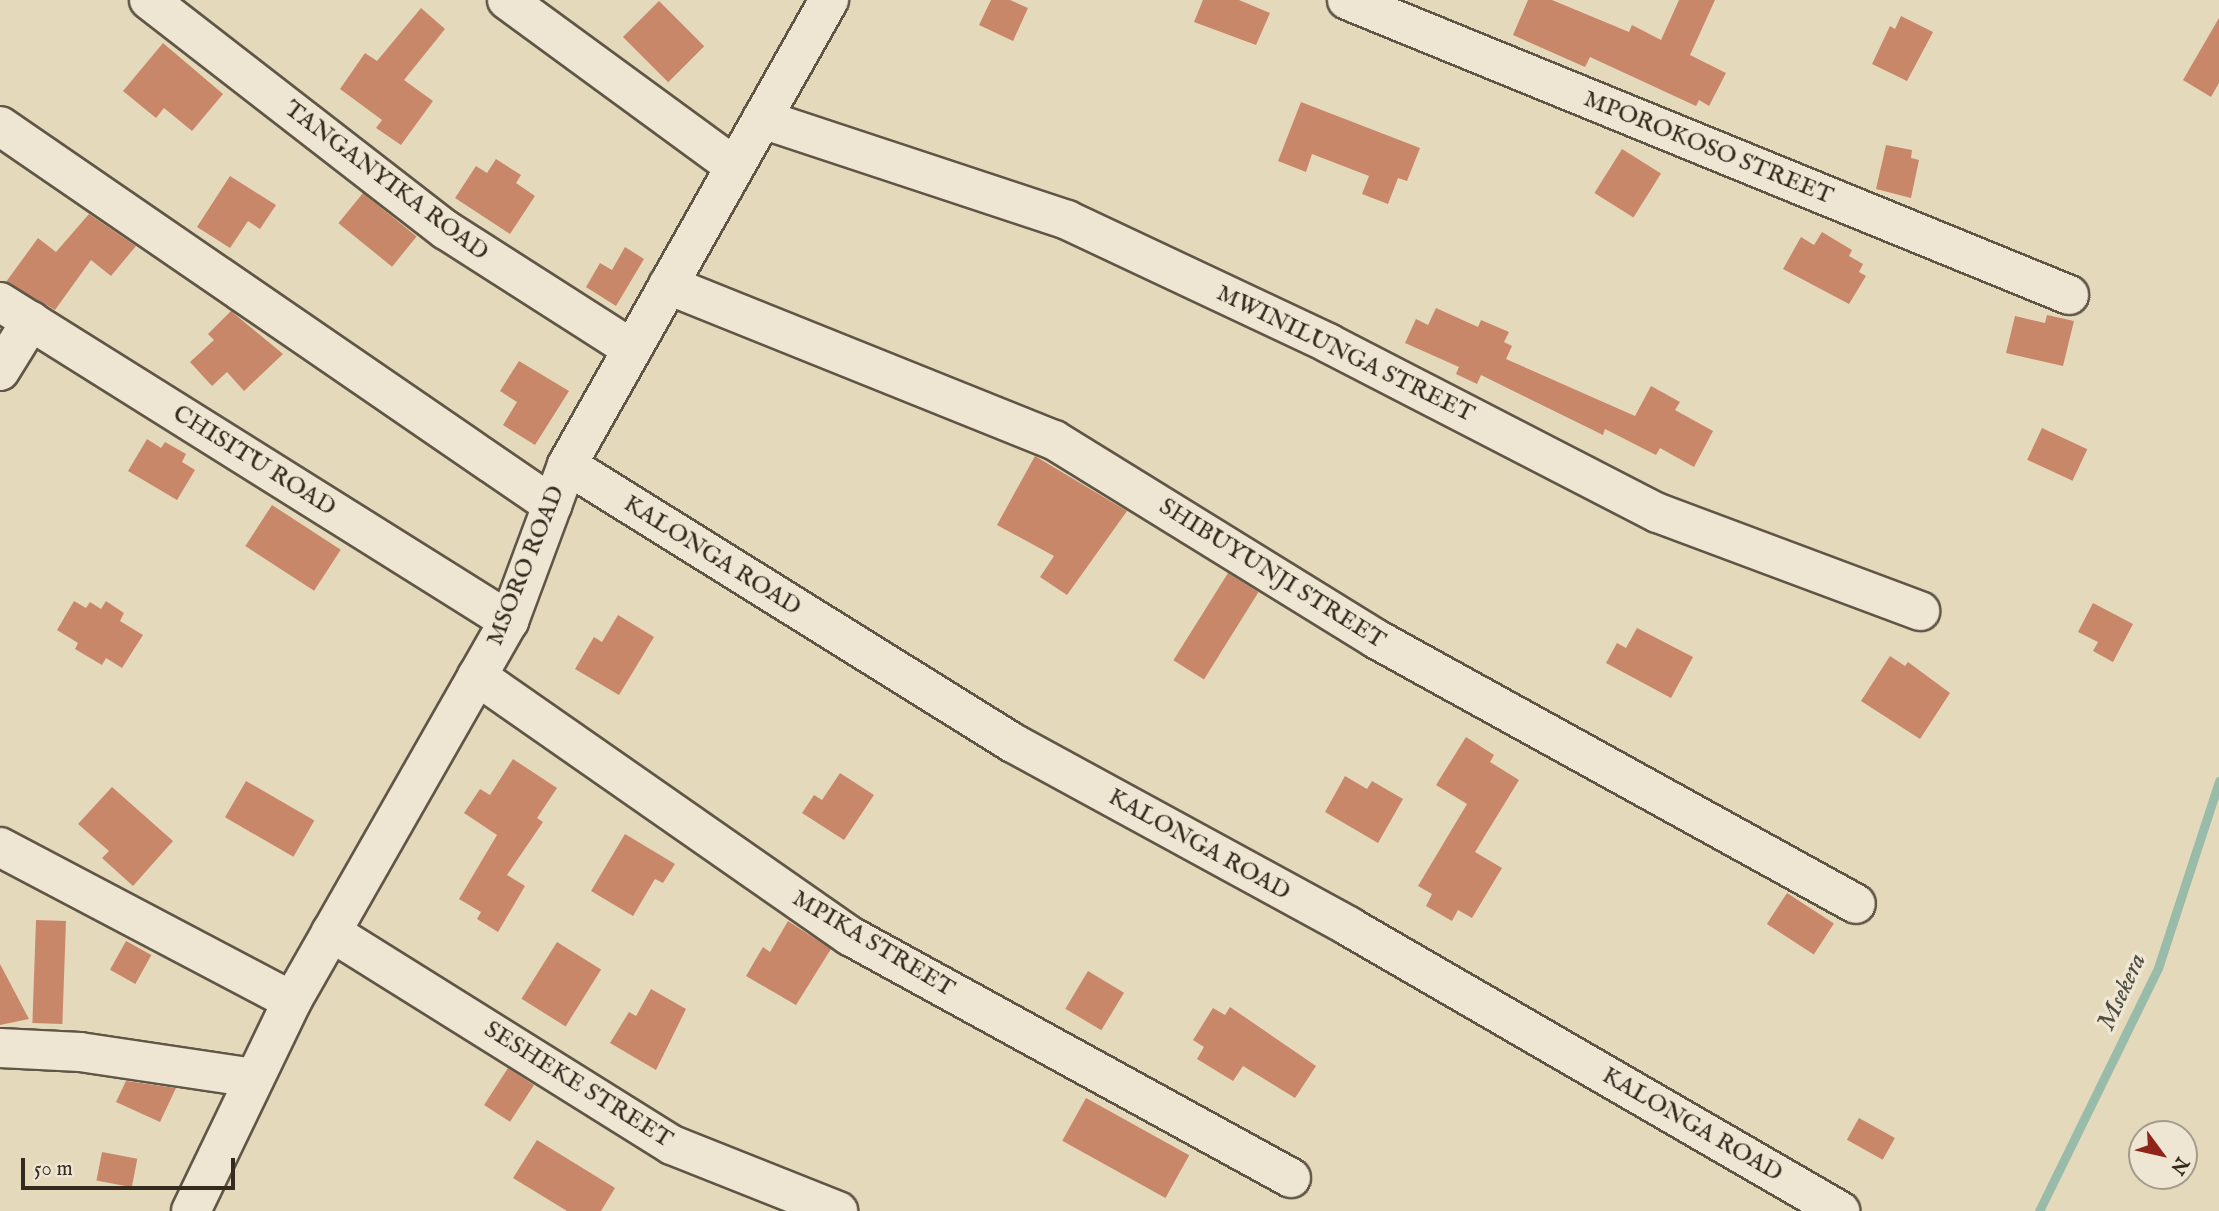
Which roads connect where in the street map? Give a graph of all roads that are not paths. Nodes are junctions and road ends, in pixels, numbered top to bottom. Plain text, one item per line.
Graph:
1 (149, 0) edge
2 (507, 0) edge
3 (829, 0) edge
4 (1347, 0) edge
5 (762, 119) junction
6 (0, 126) edge
7 (734, 166) junction
8 (668, 285) junction
9 (2069, 295) dead end
10 (15, 312) edge
11 (632, 349) junction
12 (0, 371) edge
13 (566, 465) junction
14 (552, 505) junction
15 (1920, 611) dead end
16 (509, 621) junction
17 (477, 676) junction
18 (0, 847) edge
19 (1856, 904) dead end
20 (331, 932) junction
21 (292, 1002) junction
22 (0, 1048) edge
23 (254, 1078) junction
24 (1291, 1178) dead end
25 (191, 1211) edge
26 (838, 1211) edge
27 (1840, 1211) edge

1 - 11 street, TANGANYIKA ROAD
2 - 7 street
3 - 5 street, MSORO ROAD
4 - 9 street, MPOROKOSO STREET
5 - 7 street, MSORO ROAD
5 - 15 street, MWINILUNGA STREET
6 - 14 street
7 - 8 street, MSORO ROAD
8 - 11 street, MSORO ROAD
8 - 19 street, SHIBUYUNJI STREET
10 - 12 street
10 - 16 street, CHISITU ROAD
11 - 13 street, MSORO ROAD
13 - 14 street, MSORO ROAD
13 - 27 street, KALONGA ROAD
14 - 16 street, MSORO ROAD
16 - 17 street, MSORO ROAD
17 - 20 street, MSORO ROAD
17 - 24 street, MPIKA STREET
18 - 21 street
20 - 21 street, MSORO ROAD
20 - 26 street, SESHEKE STREET
21 - 23 street, MSORO ROAD
22 - 23 street
23 - 25 street, MSORO ROAD

